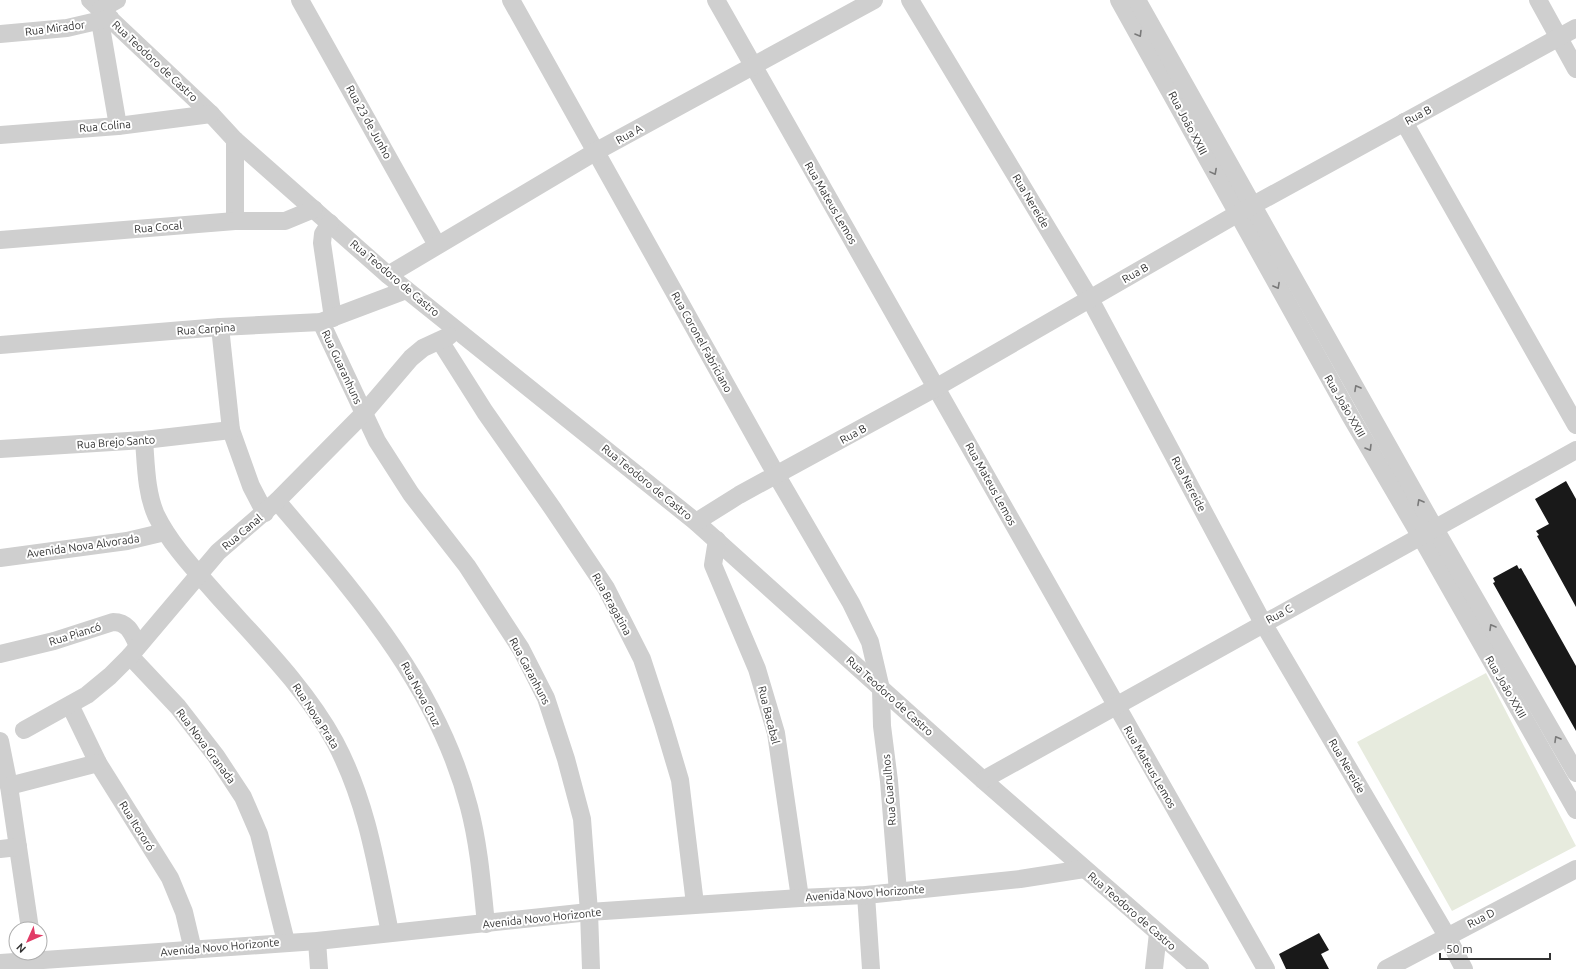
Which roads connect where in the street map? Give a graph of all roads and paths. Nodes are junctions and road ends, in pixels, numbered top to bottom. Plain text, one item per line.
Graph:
1 (117, 0) edge
2 (300, 0) edge
3 (511, 0) edge
4 (716, 0) edge
5 (874, 0) edge
6 (910, 0) edge
7 (1119, 0) edge
8 (1137, 0) edge
9 (1538, 0) edge
10 (100, 12) edge
11 (1576, 28) edge
12 (0, 34) edge
13 (1559, 38) junction
14 (752, 67) junction
15 (1576, 69) edge
16 (211, 114) junction
17 (1404, 122) junction
18 (118, 126) junction
19 (0, 135) edge
20 (236, 140) junction
21 (595, 152) junction
22 (1254, 205) junction
23 (314, 209) junction
24 (1237, 214) junction
25 (235, 221) junction
26 (330, 223) junction
27 (0, 240) edge
28 (437, 245) junction
29 (388, 275) junction
30 (406, 290) junction
31 (1090, 299) junction
32 (327, 320) junction
33 (220, 327) junction
34 (458, 331) junction
35 (440, 341) junction
36 (0, 345) edge
37 (937, 387) junction
38 (364, 413) junction
39 (1576, 425) edge
40 (231, 430) junction
41 (144, 440) junction
42 (0, 450) edge
43 (1576, 450) edge
44 (777, 476) junction
45 (271, 507) junction
46 (696, 522) junction
47 (165, 532) junction
48 (1428, 533) junction
49 (717, 540) junction
50 (0, 558) edge
51 (198, 574) junction
52 (1263, 623) junction
53 (134, 651) junction
54 (0, 654) edge
55 (881, 689) junction
56 (70, 706) junction
57 (1115, 706) junction
58 (24, 730) dead end
59 (0, 741) edge
60 (98, 762) junction
61 (1576, 773) edge
62 (983, 780) junction
63 (9, 786) junction
64 (1576, 810) edge
65 (18, 847) junction
66 (0, 849) edge
67 (1084, 869) junction
68 (1576, 869) edge
69 (898, 892) junction
70 (866, 895) junction
71 (800, 898) junction
72 (695, 904) junction
73 (589, 912) junction
74 (29, 921) edge
75 (486, 924) junction
76 (390, 933) junction
77 (1158, 933) junction
78 (1447, 936) junction
79 (317, 941) junction
80 (286, 942) junction
81 (193, 950) junction
82 (48, 960) edge
83 (35, 961) edge
84 (0, 964) edge
85 (319, 969) edge
86 (591, 969) edge
87 (871, 969) edge
88 (1154, 969) edge
89 (1200, 969) edge
90 (1266, 969) edge
91 (1386, 969) edge
92 (1464, 969) edge

1 - 10 street, Rua Mirador
2 - 28 street, Rua 23 de Junho
3 - 21 street, Rua Coronel Fabriciano
4 - 14 street, Rua Mateus Lemos
5 - 14 street, Rua A
6 - 31 street, Rua Nereide
7 -> 24 street, Rua João XXIII
8 - 22 street, Rua João XXIII
9 - 13 street
10 - 12 street, Rua Mirador
10 - 16 street, Rua Teodoro de Castro
10 - 18 street
11 - 13 street, Rua B
13 - 15 street
13 - 17 street, Rua B
14 - 21 street, Rua A
14 - 37 street, Rua Mateus Lemos
16 - 18 street, Rua Colina
16 - 20 street, Rua Teodoro de Castro
17 - 22 street, Rua B
17 - 39 street
18 - 19 street, Rua Colina
20 - 23 street, Rua Teodoro de Castro
20 - 25 street
21 - 28 street, Rua A
21 - 44 street, Rua Coronel Fabriciano
22 - 24 street, Rua B
48 -> 22 street, Rua João XXIII
23 - 25 street, Rua Cocal
23 - 26 street, Rua Teodoro de Castro
24 - 31 street, Rua B
24 -> 48 street, Rua João XXIII
25 - 27 street, Rua Cocal
26 - 29 street, Rua Teodoro de Castro
26 - 32 street, Rua Guaranhuns
28 - 29 street, Rua A
29 - 30 street, Rua Teodoro de Castro
30 - 32 street, Rua Carpina
30 - 34 street, Rua Teodoro de Castro
31 - 37 street, Rua B
31 - 52 street, Rua Nereide
32 - 33 street, Rua Carpina
32 - 38 street, Rua Guaranhuns
33 - 36 street, Rua Carpina
33 - 40 street, Rua Nova Cruz
34 - 35 street, Rua Canal
34 - 46 street, Rua Teodoro de Castro
35 - 38 street, Rua Canal
35 - 72 street, Rua Bragatina
37 - 44 street, Rua B
37 - 57 street, Rua Mateus Lemos
38 - 45 street, Rua Canal
38 - 73 street, Rua Garanhuns
40 - 41 street, Rua Brejo Santo
40 - 45 street, Rua Nova Cruz
41 - 42 street, Rua Brejo Santo
41 - 47 street, Rua Nova Prata
43 - 48 street, Rua C
44 - 46 street, Rua B
44 - 55 street, Rua Coronel Fabriciano
45 - 51 street, Rua Canal
45 - 75 street, Rua Nova Cruz
46 - 49 street, Rua Teodoro de Castro
47 - 50 street, Avenida Nova Alvorada
47 - 51 street, Rua Nova Prata
48 - 52 street, Rua C
61 -> 48 street, Rua João XXIII
48 - 64 street, Rua João XXIII
49 - 55 street, Rua Teodoro de Castro
49 - 71 street, Rua Bacabal
51 - 53 street, Rua Canal
51 - 76 street, Rua Nova Prata
52 - 57 street, Rua C
52 - 78 street, Rua Nereide
53 - 54 street, Rua Piancó
53 - 56 street, Rua Canal
53 - 80 street, Rua Nova Granada
55 - 62 street, Rua Teodoro de Castro
55 - 69 street, Rua Guarulhos
56 - 58 street, Rua Canal
56 - 60 street, Rua Itororó
57 - 62 street, Rua C
57 - 90 street, Rua Mateus Lemos
59 - 63 street
60 - 63 street
60 - 81 street, Rua Itororó
62 - 67 street, Rua Teodoro de Castro
63 - 65 street
65 - 66 street
65 - 74 street
67 - 69 street, Avenida Novo Horizonte
67 - 77 street, Rua Teodoro de Castro
68 - 78 street, Rua D
69 - 70 street, Avenida Novo Horizonte
70 - 71 street, Avenida Novo Horizonte
70 - 87 street
71 - 72 street, Avenida Novo Horizonte
72 - 73 street, Avenida Novo Horizonte
73 - 75 street, Avenida Novo Horizonte
73 - 86 street, Rua Garanhuns
75 - 76 street, Avenida Novo Horizonte
76 - 79 street, Avenida Novo Horizonte
77 - 88 street
77 - 89 street, Rua Teodoro de Castro
78 - 91 street, Rua D
78 - 92 street, Rua Nereide
79 - 80 street, Avenida Novo Horizonte
79 - 85 street
80 - 81 street, Avenida Novo Horizonte
81 - 82 street, Avenida Novo Horizonte
83 - 84 street, Avenida Novo Horizonte

